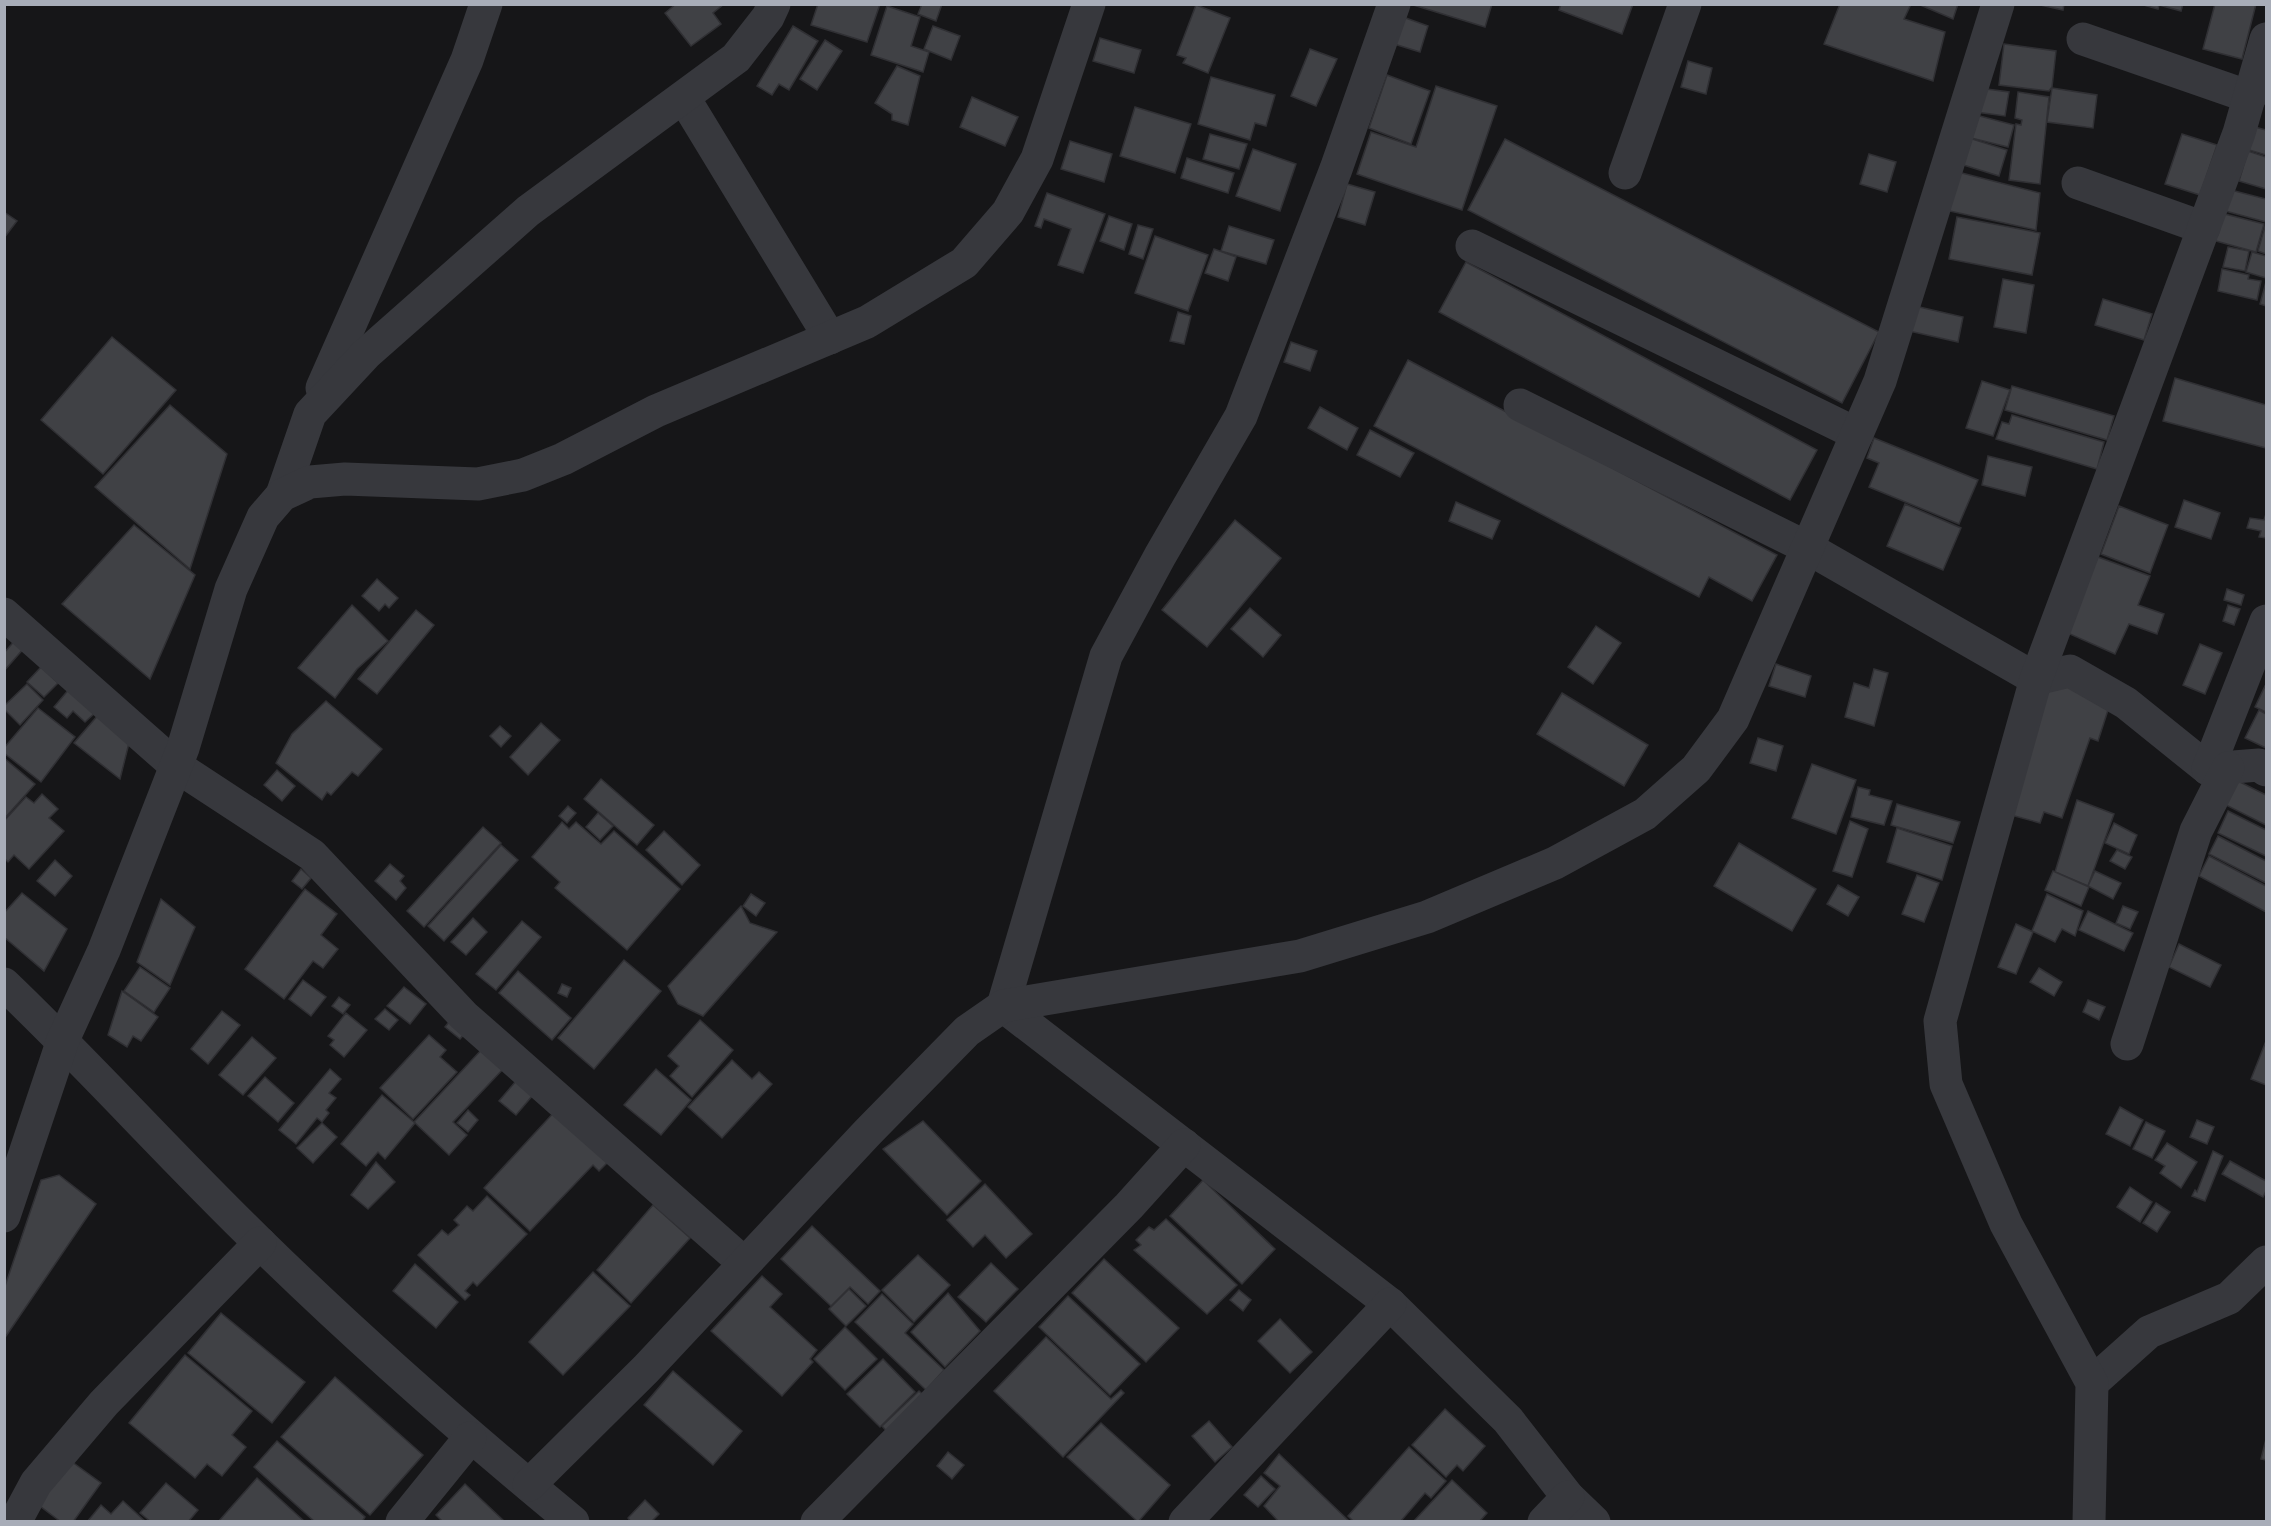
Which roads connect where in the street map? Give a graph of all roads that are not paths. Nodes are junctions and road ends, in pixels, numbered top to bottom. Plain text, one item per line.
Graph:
1 (486, 4) edge
2 (774, 4) edge
3 (1089, 4) edge
4 (1394, 4) edge
5 (1685, 4) edge
6 (1998, 4) edge
7 (2083, 39) dead end
8 (2266, 39) edge
9 (2250, 97) junction
10 (684, 98) junction
11 (1625, 173) dead end
12 (2079, 183) dead end
13 (2204, 228) junction
14 (1472, 246) dead end
15 (830, 338) junction
16 (1520, 405) dead end
17 (310, 414) junction
18 (1857, 434) junction
19 (282, 495) junction
20 (1806, 547) junction
21 (4, 614) edge
22 (2266, 621) edge
23 (2036, 679) junction
24 (176, 766) junction
25 (2218, 768) junction
26 (2266, 770) edge
27 (4, 984) edge
28 (1003, 1006) junction
29 (63, 1040) junction
30 (2127, 1044) dead end
31 (1184, 1145) junction
32 (4, 1216) edge
33 (260, 1243) junction
34 (2266, 1262) edge
35 (744, 1263) junction
36 (1390, 1304) junction
37 (2092, 1383) junction
38 (470, 1438) junction
39 (529, 1485) junction
40 (1568, 1497) junction
41 (15, 1521) edge
42 (402, 1521) edge
43 (573, 1521) edge
44 (817, 1521) edge
45 (1185, 1521) edge
46 (1544, 1521) edge
47 (1594, 1521) edge
48 (2089, 1521) edge

1 - 17 street
2 - 10 street
3 - 15 street
4 - 28 street
5 - 11 street
6 - 18 street
7 - 9 street
8 - 9 street
9 - 13 street
10 - 15 street
10 - 17 street
12 - 13 street
13 - 23 street
14 - 18 street
15 - 19 street
16 - 20 street
17 - 19 street
18 - 20 street
19 - 24 street
20 - 23 street
20 - 28 street
21 - 24 street
22 - 25 street
23 - 25 street
23 - 37 street
24 - 29 street
24 - 35 street
25 - 26 street
25 - 30 street
27 - 29 street
28 - 31 street
28 - 35 street
29 - 32 street
29 - 33 street
31 - 36 street
31 - 44 street
33 - 38 street
33 - 41 street
34 - 37 street
35 - 39 street
36 - 40 street
36 - 45 street
37 - 48 street
38 - 39 street
38 - 42 street
39 - 43 street
40 - 46 street
40 - 47 street

